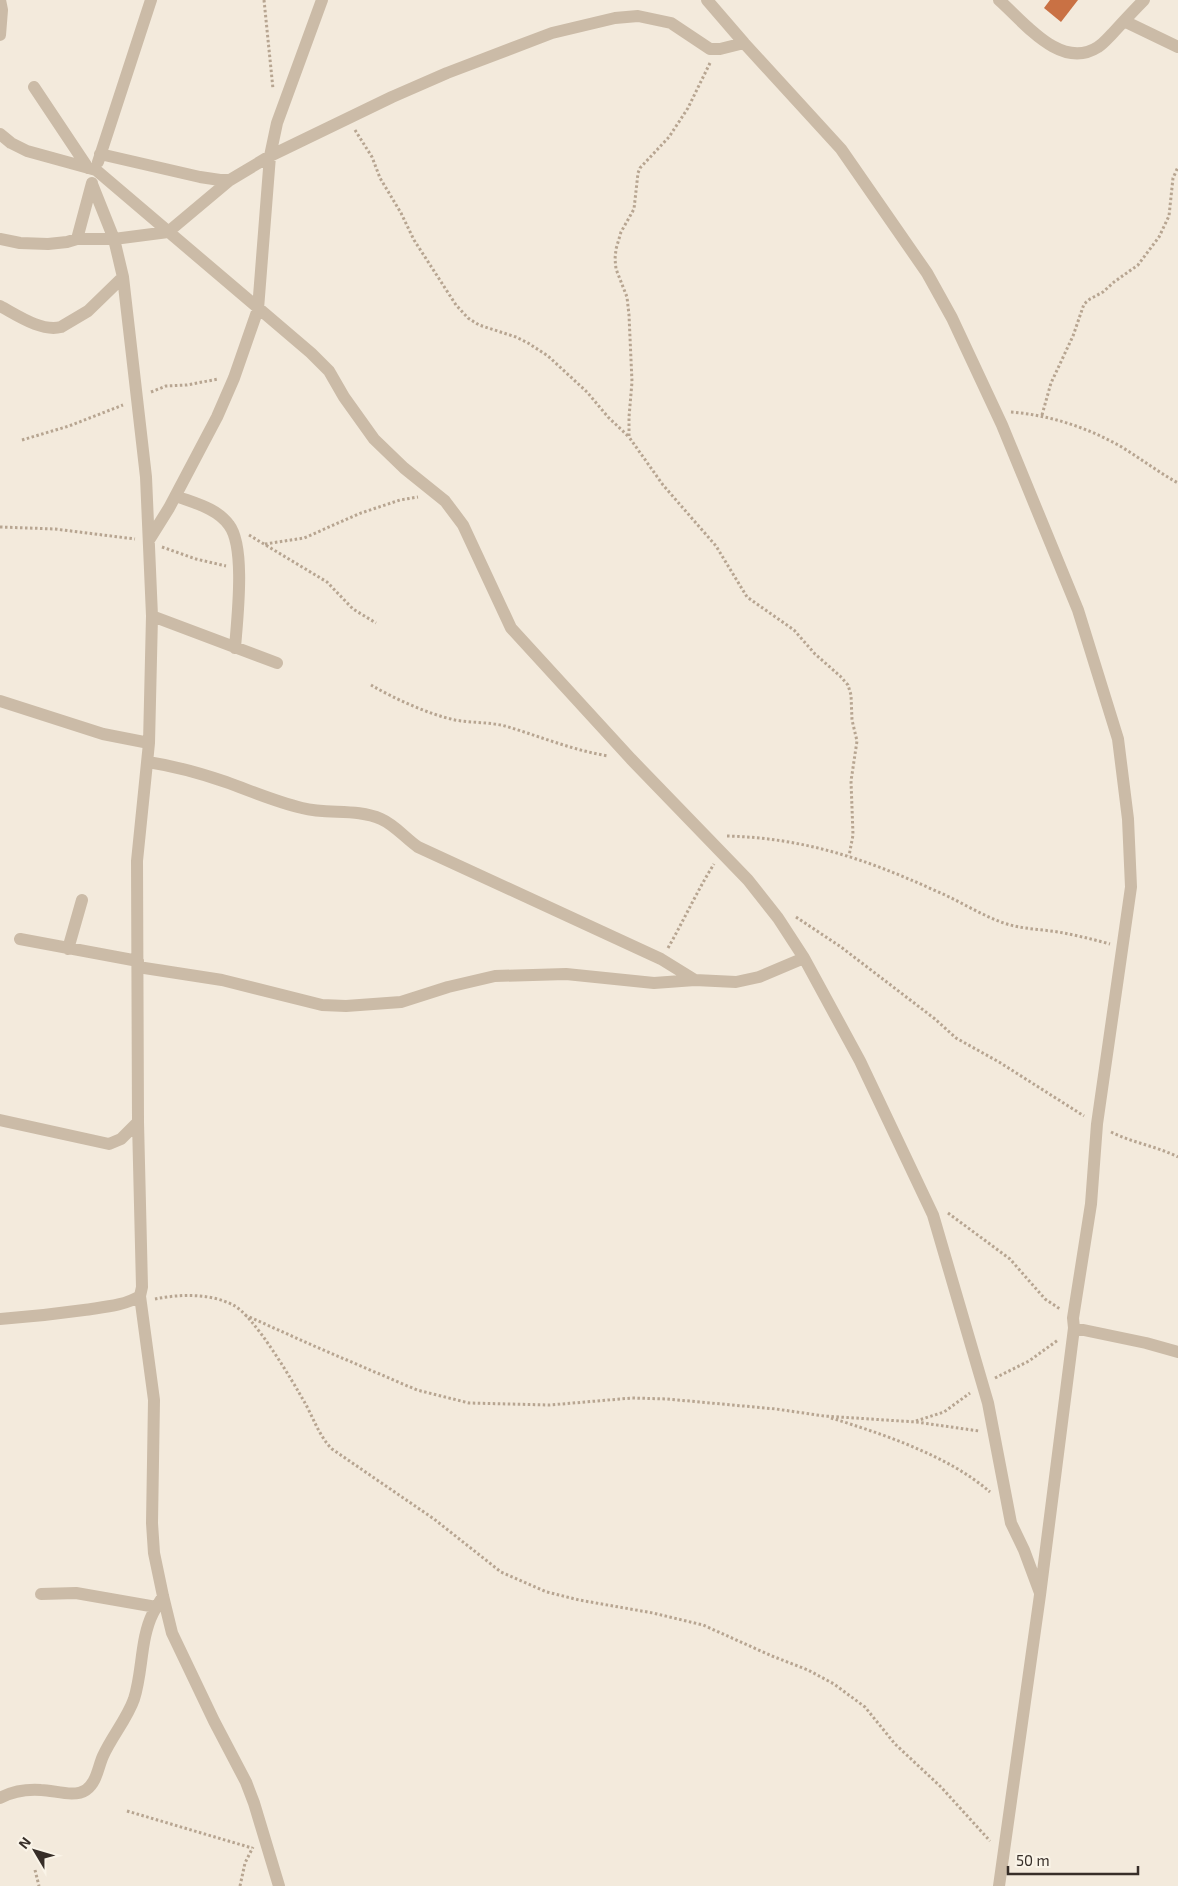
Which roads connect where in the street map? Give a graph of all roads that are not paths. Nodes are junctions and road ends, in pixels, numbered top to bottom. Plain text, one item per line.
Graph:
1 (0, 0) edge
2 (151, 0) edge
3 (322, 0) edge
4 (707, 0) edge
5 (999, 0) edge
6 (1144, 0) edge
7 (1124, 20) junction
8 (0, 35) edge
9 (744, 43) junction
10 (1178, 47) edge
11 (34, 87) dead end
12 (0, 134) edge
13 (100, 154) junction
14 (270, 156) junction
15 (92, 169) junction
16 (230, 180) junction
17 (92, 184) junction
18 (168, 232) junction
19 (0, 239) edge
20 (77, 239) junction
21 (114, 239) junction
22 (123, 277) junction
23 (0, 306) edge
24 (258, 309) junction
25 (176, 496) junction
26 (148, 540) junction
27 (152, 616) junction
28 (235, 648) junction
29 (277, 663) dead end
30 (0, 701) edge
31 (149, 743) junction
32 (148, 762) junction
33 (82, 900) dead end
34 (20, 939) dead end
35 (68, 949) junction
36 (804, 958) junction
37 (138, 964) junction
38 (695, 980) junction
39 (0, 1120) edge
40 (138, 1122) junction
41 (141, 1298) junction
42 (0, 1319) edge
43 (1074, 1323) junction
44 (1178, 1352) edge
45 (41, 1594) dead end
46 (1040, 1595) junction
47 (159, 1602) junction
48 (0, 1798) edge
49 (279, 1886) edge
50 (999, 1886) edge

1 - 8 street
2 - 13 street
3 - 14 street
4 - 9 street
5 - 7 street
6 - 7 street
7 - 10 street
9 - 14 street
9 - 43 street
11 - 15 street
12 - 15 street
13 - 15 street
13 - 16 street
14 - 16 street
14 - 24 street
15 - 17 street
15 - 18 street
16 - 18 street
17 - 20 street
17 - 21 street
18 - 21 street
18 - 24 street
19 - 20 street
20 - 21 street
21 - 22 street
22 - 23 street
22 - 26 street
24 - 25 street
24 - 36 street
25 - 26 street
25 - 28 street
26 - 27 street
27 - 28 street
27 - 31 street
28 - 29 street
30 - 31 street
31 - 32 street
32 - 37 street
32 - 38 street
33 - 35 street
34 - 35 street
35 - 37 street
36 - 38 street
36 - 46 street
37 - 38 street
37 - 40 street
39 - 40 street
40 - 41 street
41 - 42 street
41 - 47 street
43 - 44 street
43 - 46 street
45 - 47 street
46 - 50 street
47 - 48 street
47 - 49 street

